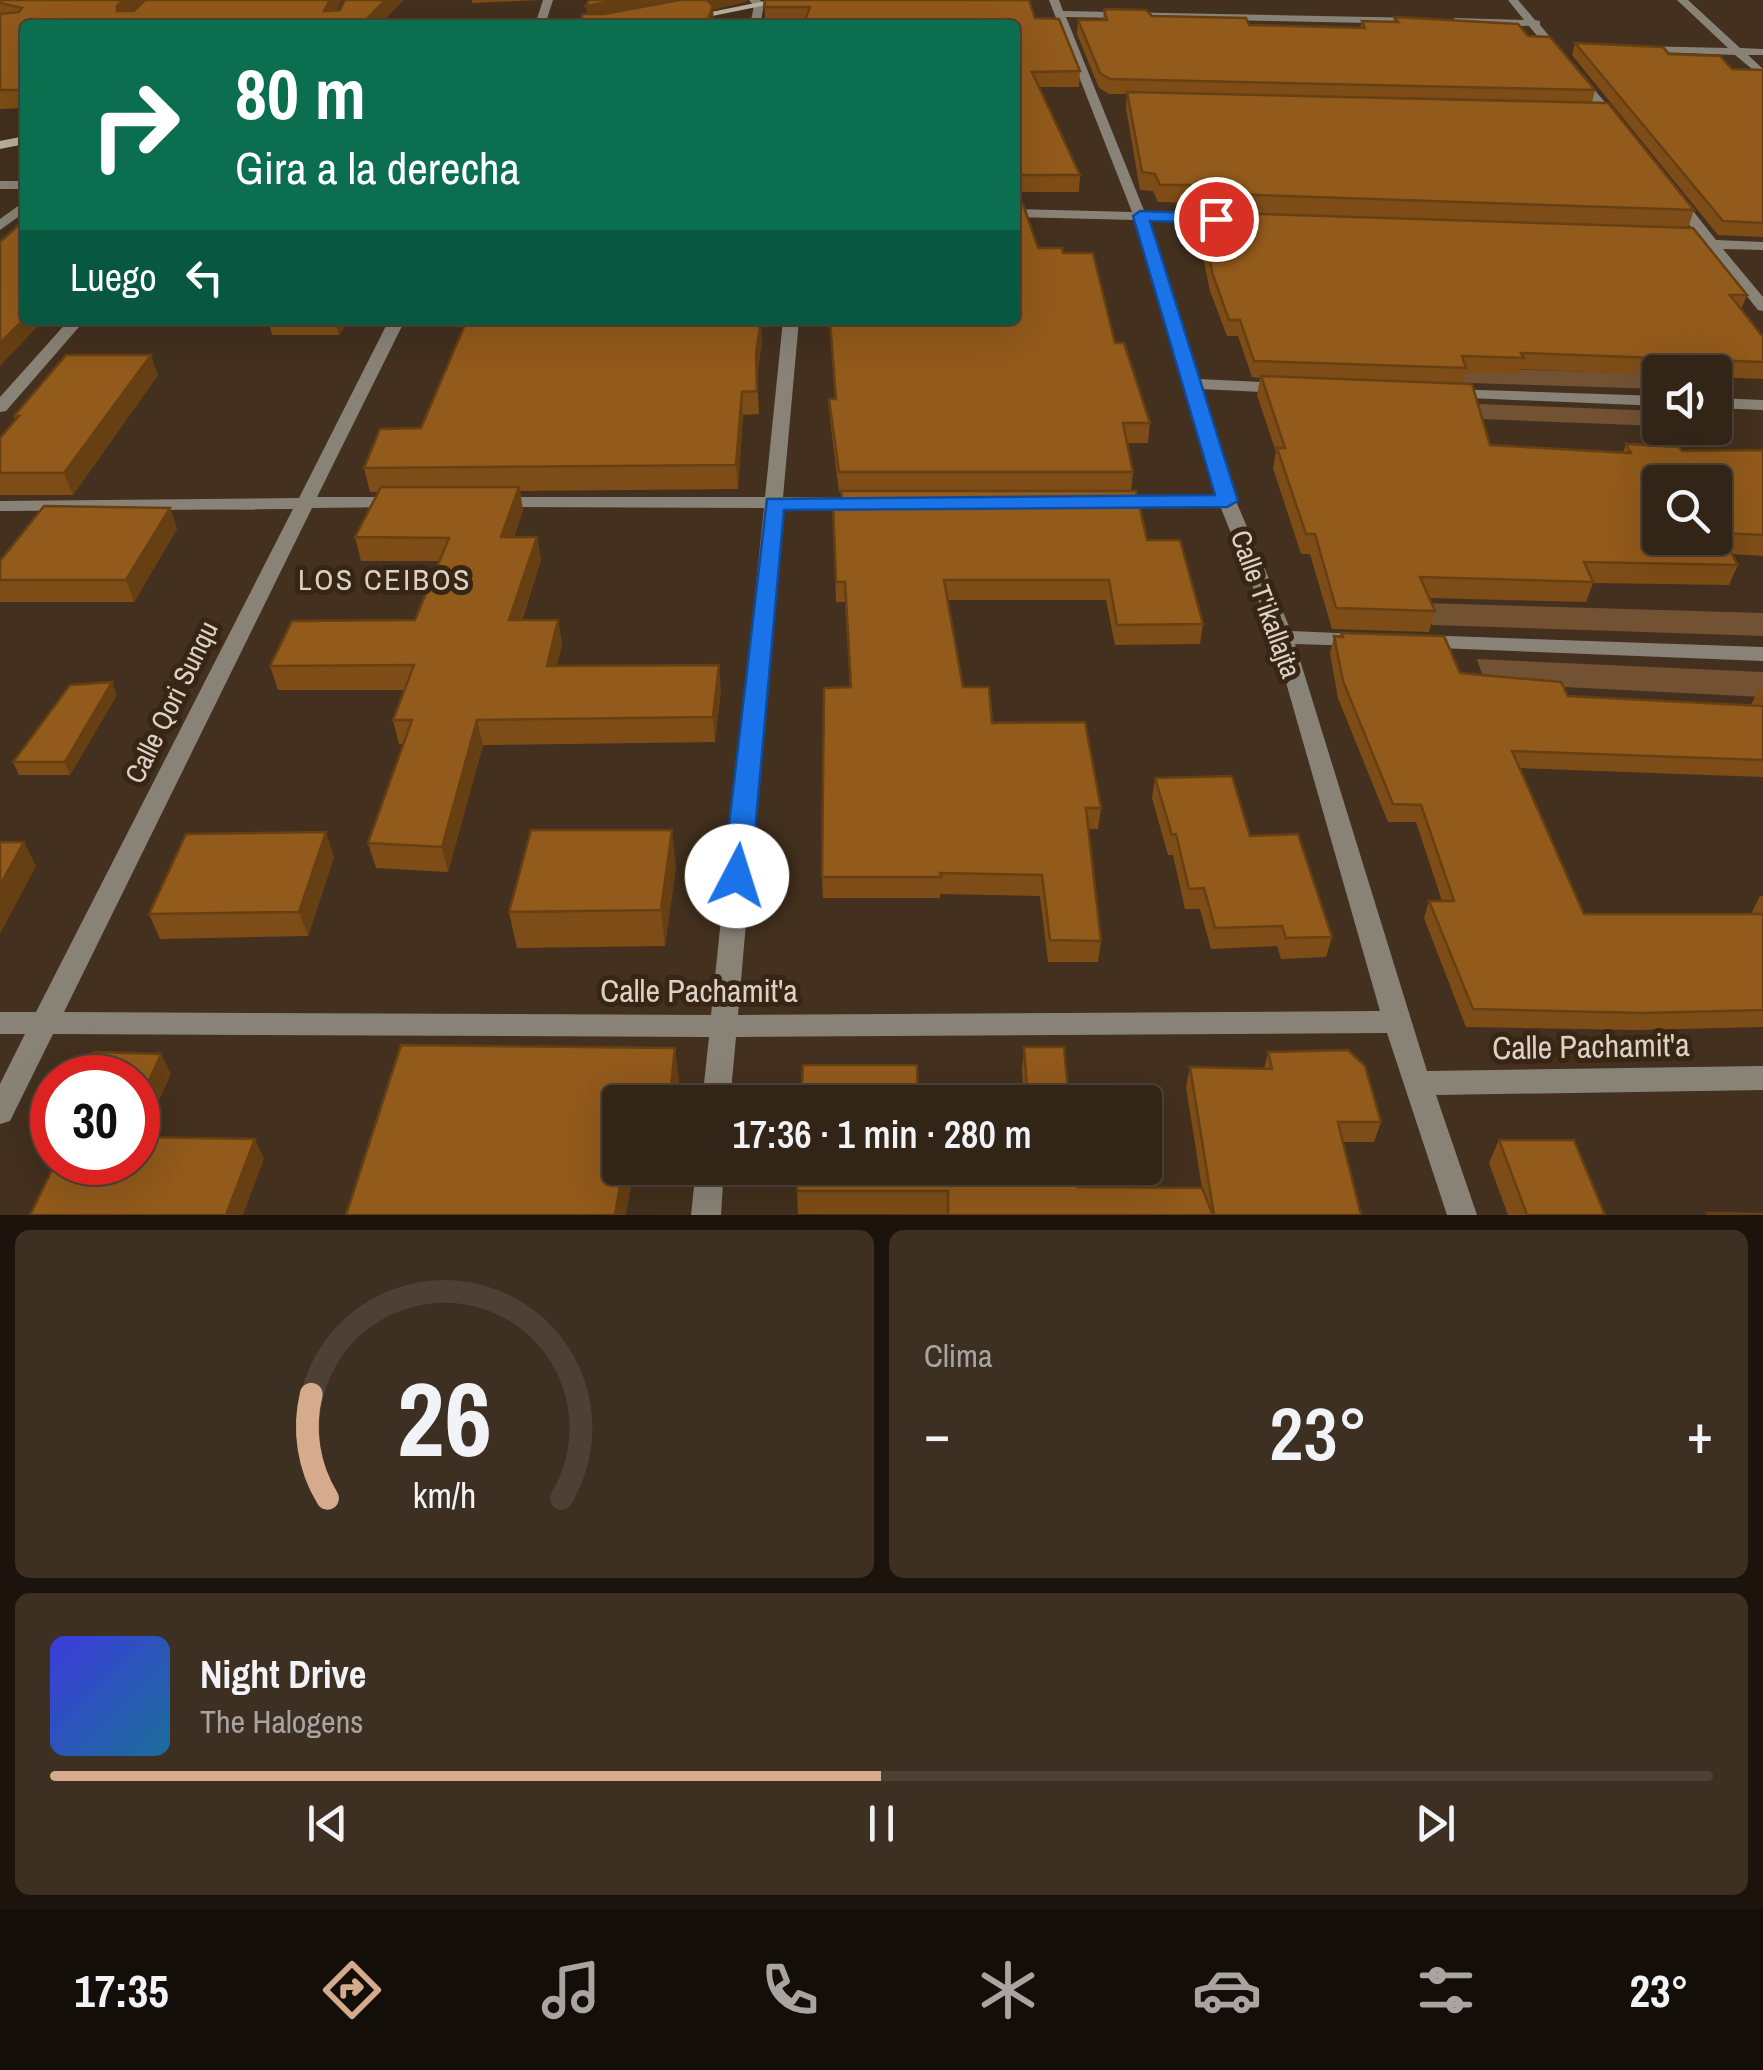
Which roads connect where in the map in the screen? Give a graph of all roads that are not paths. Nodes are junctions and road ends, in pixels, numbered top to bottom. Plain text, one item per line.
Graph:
1 (729, 0) edge
2 (786, 0) edge
3 (1054, 0) edge
4 (1513, 0) edge
5 (1682, 0) edge
6 (756, 3) edge
7 (1058, 14) junction
8 (641, 16) edge
9 (676, 20) edge
10 (1536, 23) junction
11 (1556, 48) junction
12 (1574, 48) edge
13 (1629, 49) edge
14 (1738, 51) junction
15 (1763, 52) edge
16 (1763, 75) edge
17 (1097, 100) junction
18 (1116, 100) edge
19 (1587, 112) edge
20 (1607, 113) junction
21 (1619, 128) edge
22 (1669, 190) edge
23 (20, 209) edge
24 (1020, 213) edge
25 (1140, 216) junction
26 (1238, 220) edge
27 (0, 226) edge
28 (1648, 234) edge
29 (1709, 240) junction
30 (1763, 246) edge
31 (1763, 307) edge
32 (73, 325) edge
33 (394, 325) edge
34 (792, 325) edge
35 (1194, 384) junction
36 (1292, 388) edge
37 (1427, 393) edge
38 (1642, 400) edge
39 (1732, 404) edge
40 (1763, 405) edge
41 (0, 407) edge
42 (1227, 501) junction
43 (304, 502) junction
44 (421, 502) edge
45 (480, 502) edge
46 (1089, 502) edge
47 (892, 503) edge
48 (774, 504) junction
49 (0, 506) edge
50 (1283, 638) junction
51 (1763, 654) edge
52 (46, 1022) junction
53 (1397, 1022) junction
54 (0, 1023) edge
55 (722, 1026) junction
56 (1763, 1078) edge
57 (1420, 1083) junction
58 (717, 1085) edge
59 (0, 1112) edge
60 (709, 1185) edge
61 (706, 1215) edge
62 (1462, 1215) edge

1 - 8 main road
2 - 6 main road
3 - 7 street, Calle T'ikallajta
4 - 10 street
5 - 14 street
6 - 9 main road
7 - 10 street
7 - 17 street, Calle T'ikallajta
10 - 11 street
11 - 12 street
11 - 20 street
13 - 14 street
14 - 15 street
14 - 16 street
17 - 18 street
17 - 25 street, Calle T'ikallajta
19 - 20 street
20 - 21 street
22 - 29 street
23 - 27 street
24 - 25 street
25 - 26 street
25 - 35 street, Calle T'ikallajta
28 - 29 street
29 - 30 street
29 - 31 street
32 - 41 street
33 - 43 street, Calle Qori Sunqu
34 - 48 street
35 - 36 street
35 - 42 street, Calle T'ikallajta
37 - 38 street
39 - 40 street
42 - 46 street
42 - 50 street, Calle T'ikallajta
43 - 44 street
43 - 49 street
43 - 52 street, Calle Qori Sunqu
45 - 48 street
47 - 48 street
48 - 55 street
50 - 51 street
50 - 53 street, Calle T'ikallajta
52 - 54 street, Calle Pachamit'a
52 - 55 street, Calle Pachamit'a
52 - 59 street, Calle Qori Sunqu
53 - 55 street, Calle Pachamit'a
53 - 57 street, Calle T'ikallajta
55 - 58 street
56 - 57 street, Calle Pachamit'a
57 - 62 street, Calle T'ikallajta
60 - 61 street

